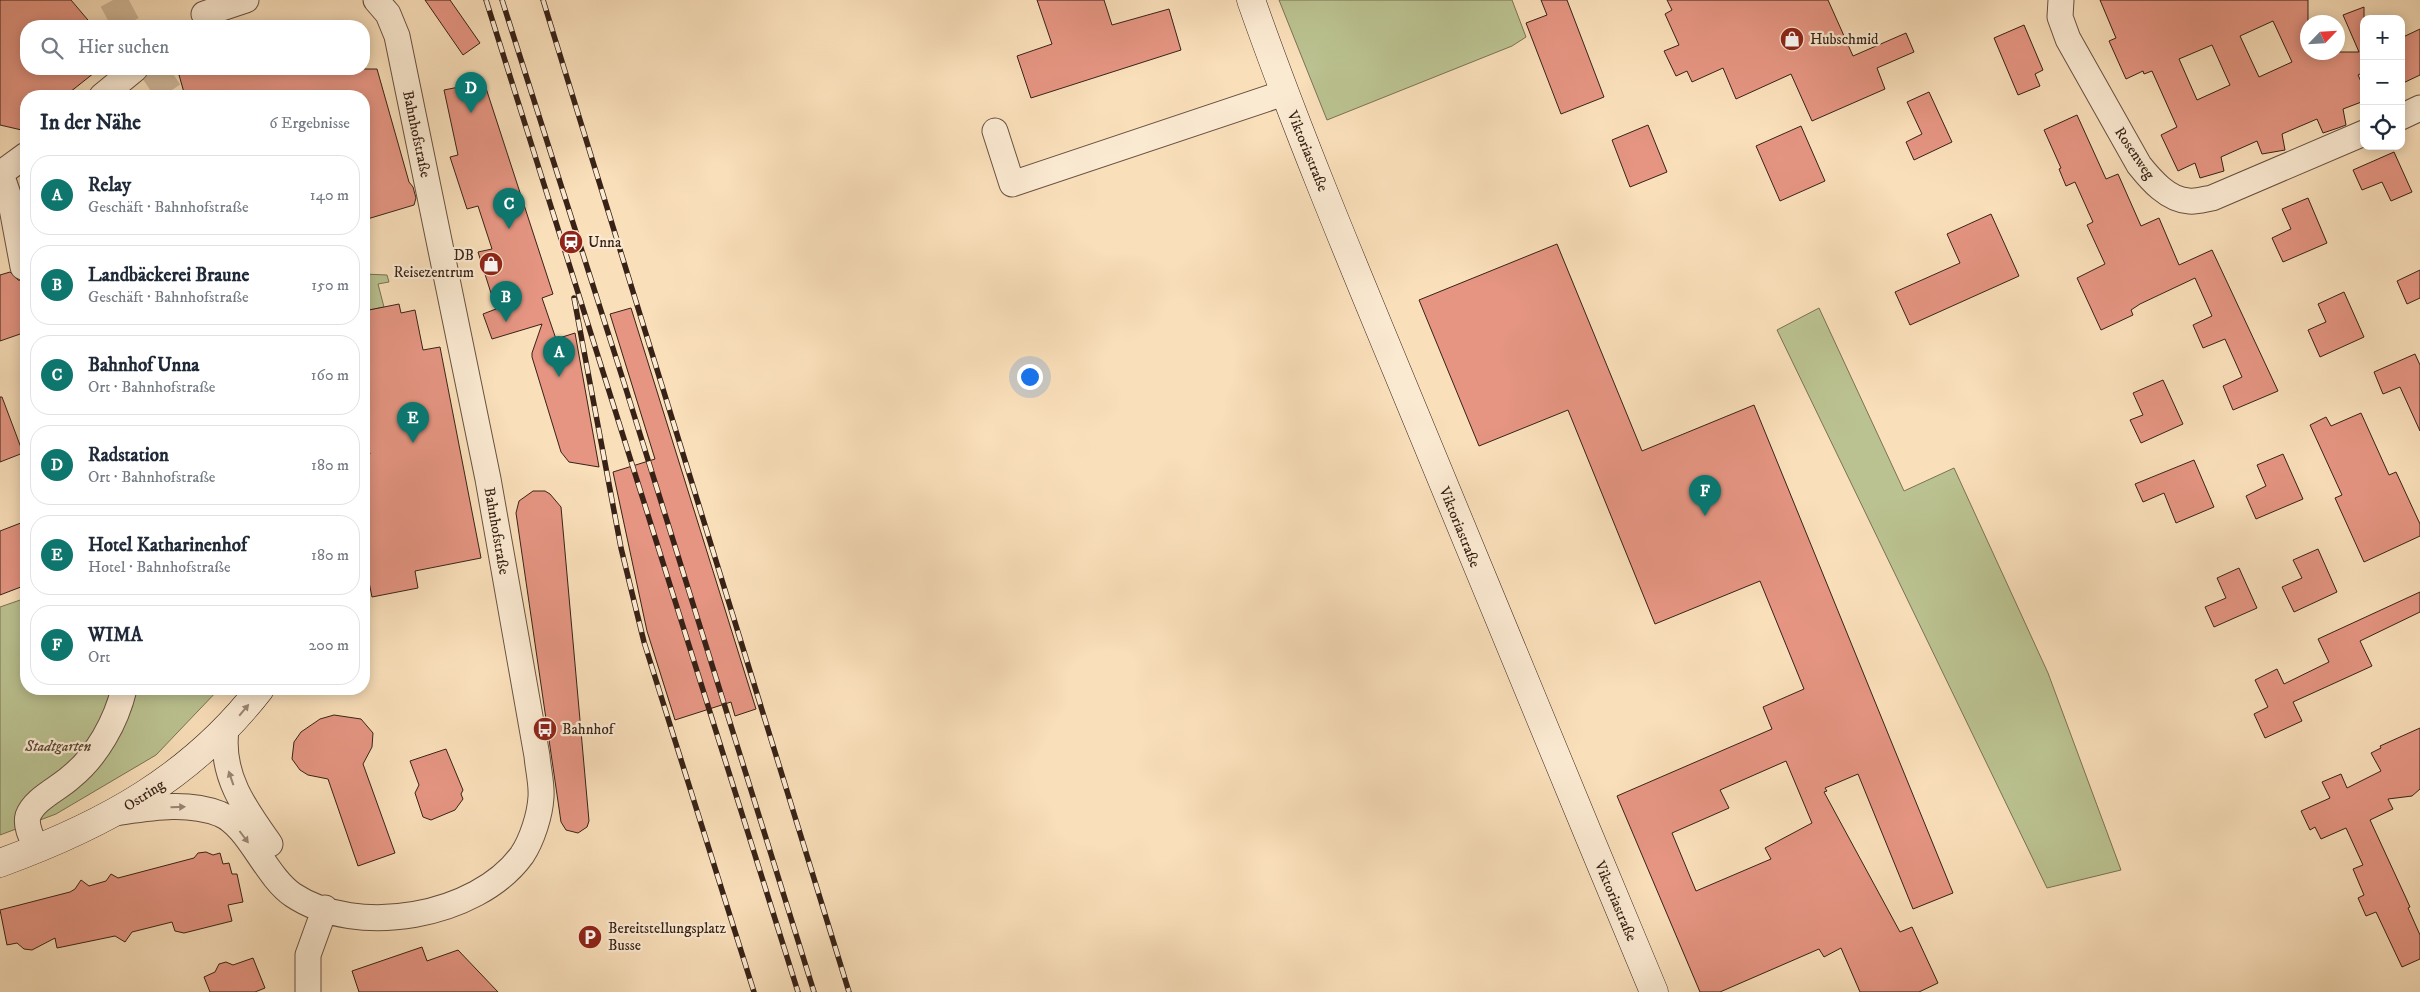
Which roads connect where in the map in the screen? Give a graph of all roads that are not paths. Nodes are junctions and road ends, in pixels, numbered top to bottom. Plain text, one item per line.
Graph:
1 (246, 0) edge
2 (376, 0) edge
3 (1238, 0) edge
4 (1251, 0) edge
5 (2061, 0) edge
6 (203, 13) edge
7 (1272, 59) junction
8 (128, 75) edge
9 (109, 90) edge
10 (1284, 93) junction
11 (2420, 108) edge
12 (2405, 115) edge
13 (995, 130) dead end
14 (2360, 135) edge
15 (20, 159) edge
16 (0, 173) edge
17 (20, 251) edge
18 (122, 695) edge
19 (255, 695) edge
20 (226, 730) junction
21 (115, 813) junction
22 (37, 849) junction
23 (0, 863) edge
24 (325, 908) junction
25 (308, 992) edge
26 (1654, 992) edge

1 - 6 street
2 - 24 street, Bahnhofstraße
3 - 7 street, Viktoriastraße
4 - 7 street, Viktoriastraße
5 - 14 street, Rosenweg
7 - 10 street, Viktoriastraße
8 - 9 street
10 - 13 street
10 - 26 street, Viktoriastraße
11 - 12 street
15 - 16 street
16 - 17 street
18 - 22 street
20 -> 19 street, Ostring
20 - 21 street, Ostring
24 -> 20 street
21 - 22 street, Ostring
21 -> 24 street, Bahnhofstraße
22 - 23 street, Ostring
24 - 25 street

